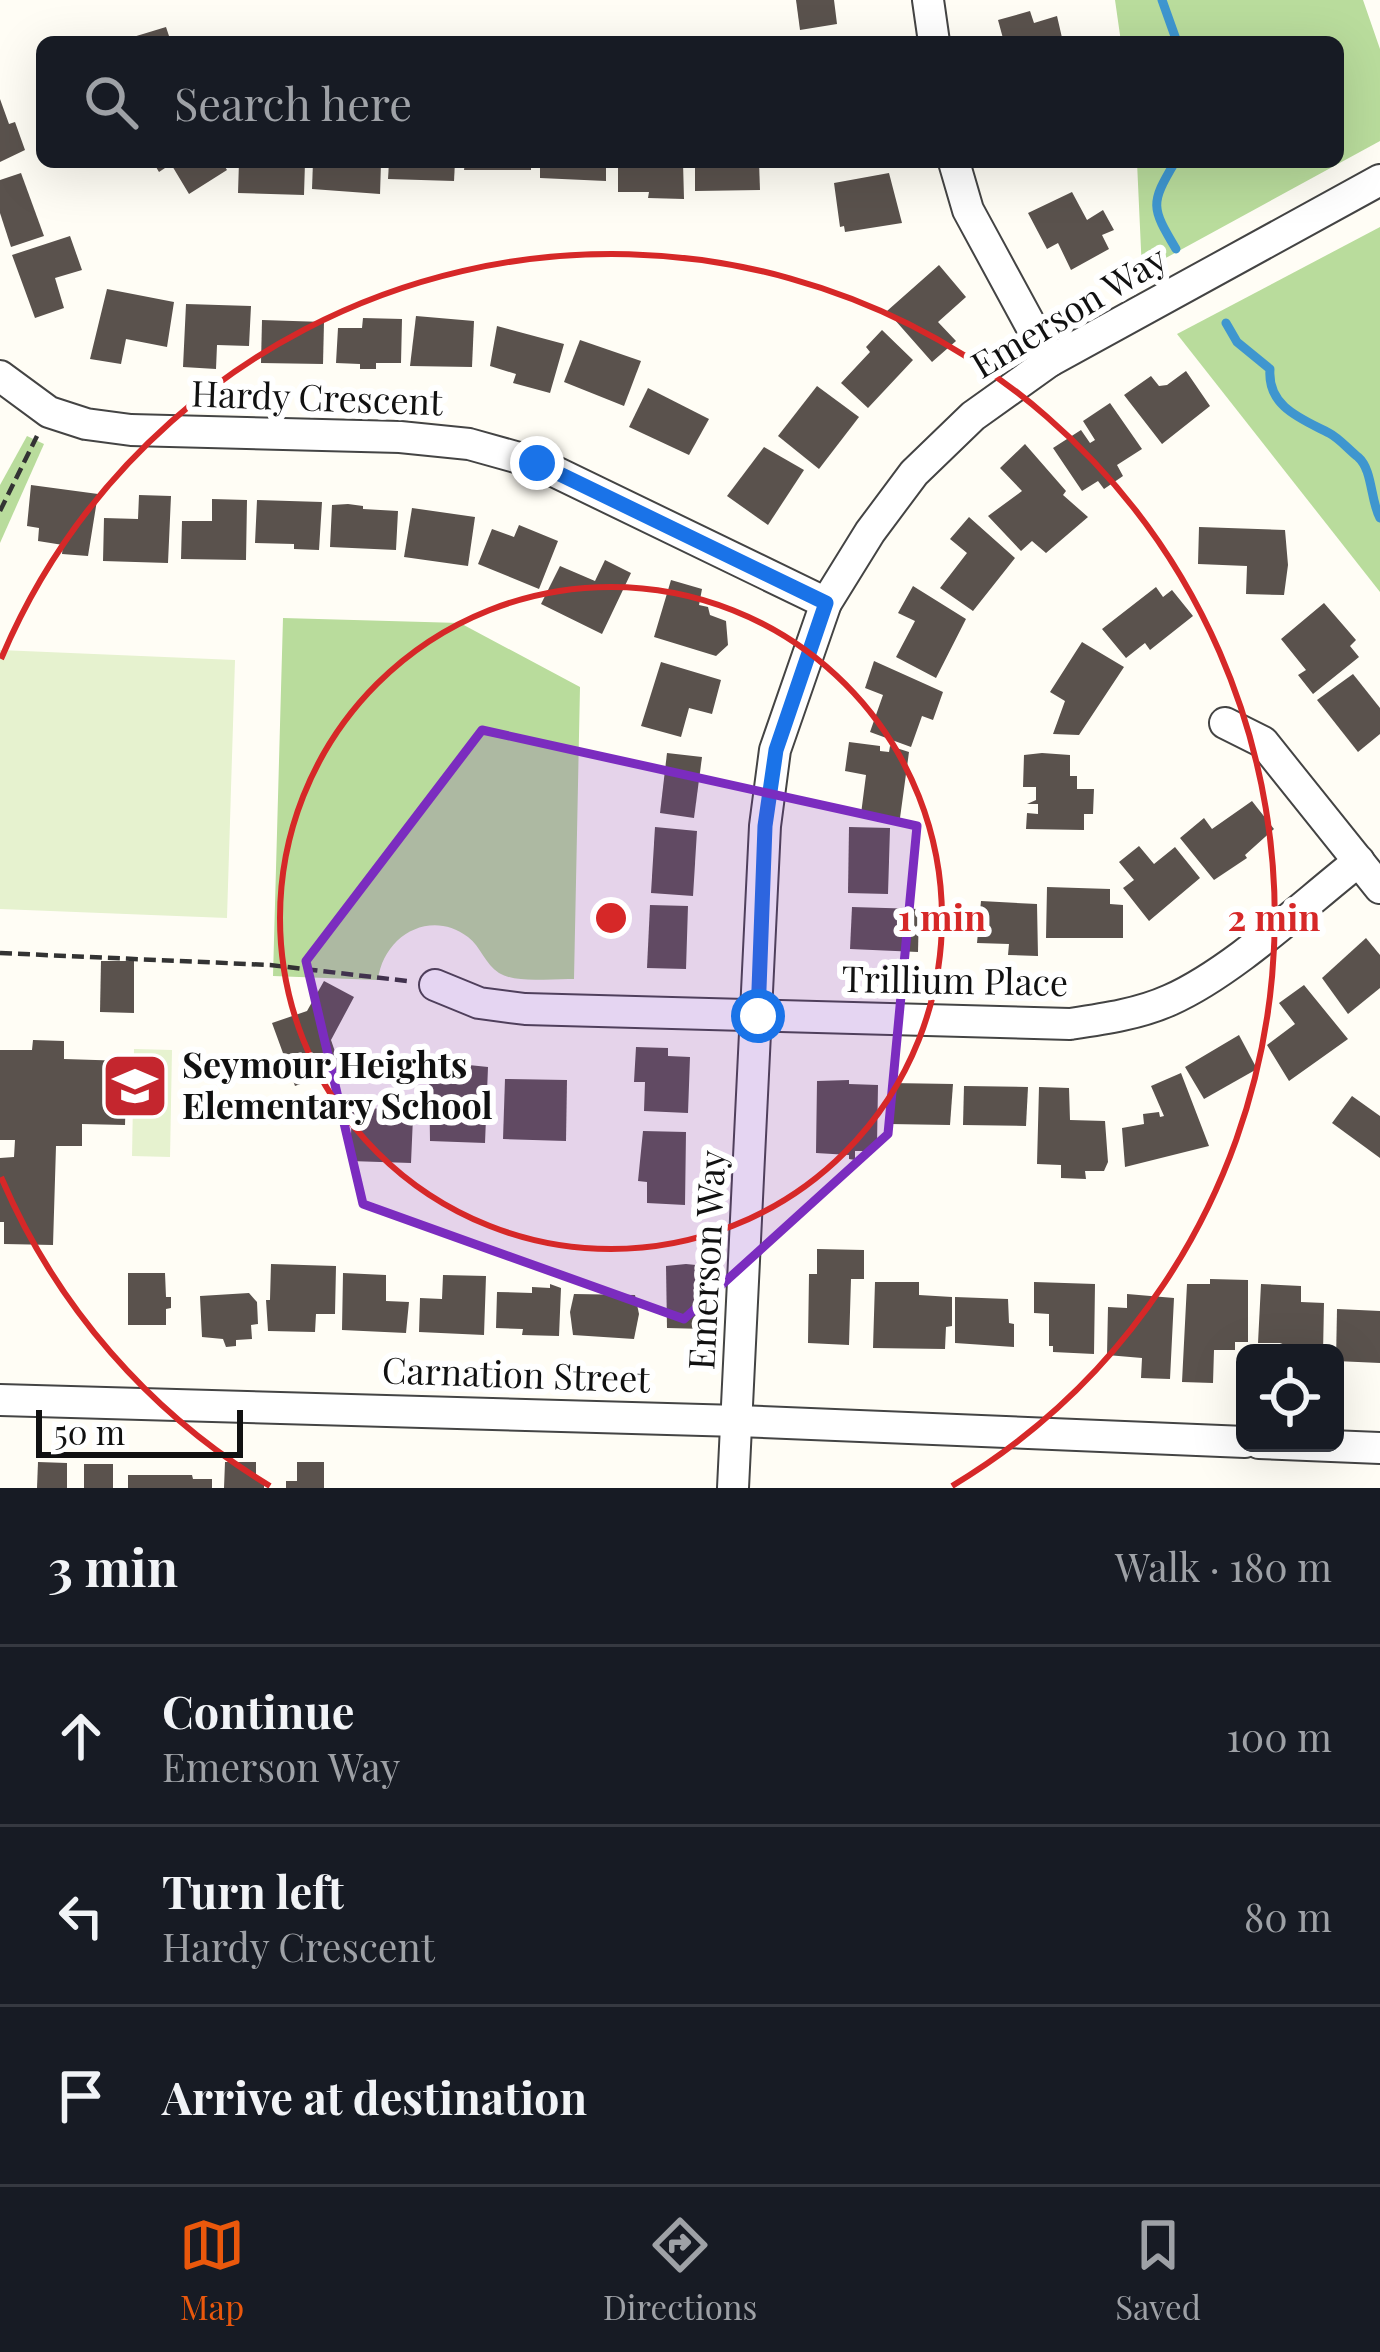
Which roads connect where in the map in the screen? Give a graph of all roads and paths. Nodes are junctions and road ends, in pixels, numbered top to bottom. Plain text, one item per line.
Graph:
1 (928, 0) edge
2 (933, 36) edge
3 (956, 168) edge
4 (1380, 180) edge
5 (1050, 361) junction
6 (0, 376) edge
7 (49, 412) junction
8 (0, 512) edge
9 (826, 603) junction
10 (1225, 723) dead end
11 (1359, 861) junction
12 (1380, 888) edge
13 (0, 953) edge
14 (434, 985) joint
15 (758, 1016) junction
16 (0, 1400) edge
17 (738, 1421) junction
18 (1236, 1442) edge
19 (1344, 1447) edge
20 (1380, 1448) edge
21 (733, 1488) edge

1 - 2 street
3 - 5 street
4 - 5 street, Emerson Way
5 - 9 street, Emerson Way
6 - 7 street, Hardy Crescent
7 - 8 path
7 - 9 street, Hardy Crescent
9 - 15 street, Emerson Way
10 - 11 street
11 - 12 street
11 - 15 street, Trillium Place
13 - 14 path
14 - 15 street, Trillium Place
15 - 17 street, Emerson Way
16 - 17 street, Carnation Street
17 - 18 street, Carnation Street
17 - 21 street, Emerson Way
19 - 20 street

